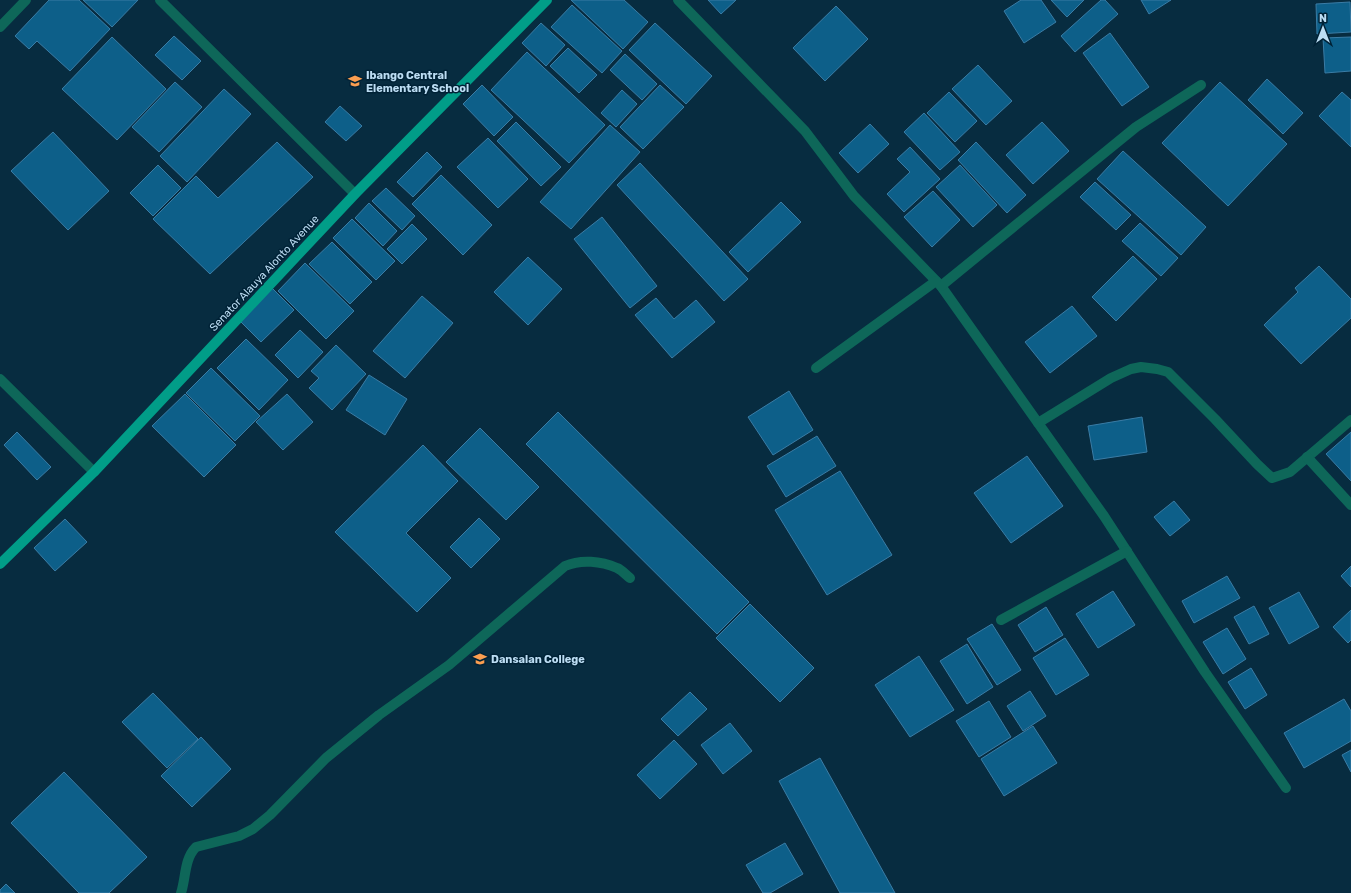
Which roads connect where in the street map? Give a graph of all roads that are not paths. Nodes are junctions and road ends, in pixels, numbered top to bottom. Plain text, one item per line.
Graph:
1 (26, 0) edge
2 (160, 0) edge
3 (547, 0) edge
4 (678, 0) edge
5 (0, 27) edge
6 (1201, 85) dead end
7 (355, 194) junction
8 (939, 284) junction
9 (816, 368) dead end
10 (0, 379) edge
11 (1351, 420) edge
12 (1038, 423) junction
13 (1307, 457) junction
14 (94, 472) junction
15 (1351, 505) edge
16 (1127, 551) junction
17 (0, 564) edge
18 (630, 578) dead end
19 (1001, 620) dead end
20 (1286, 788) dead end
21 (181, 893) edge

1 - 5 street
2 - 7 street
3 - 7 main road, Senator Alauya Alonto Avenue
4 - 8 street
6 - 8 street
7 - 14 main road, Senator Alauya Alonto Avenue
8 - 9 street
8 - 12 street
10 - 14 street
11 - 13 street
12 - 13 street
12 - 16 street
13 - 15 street
14 - 17 main road, Senator Alauya Alonto Avenue
16 - 19 street
16 - 20 street
18 - 21 street

